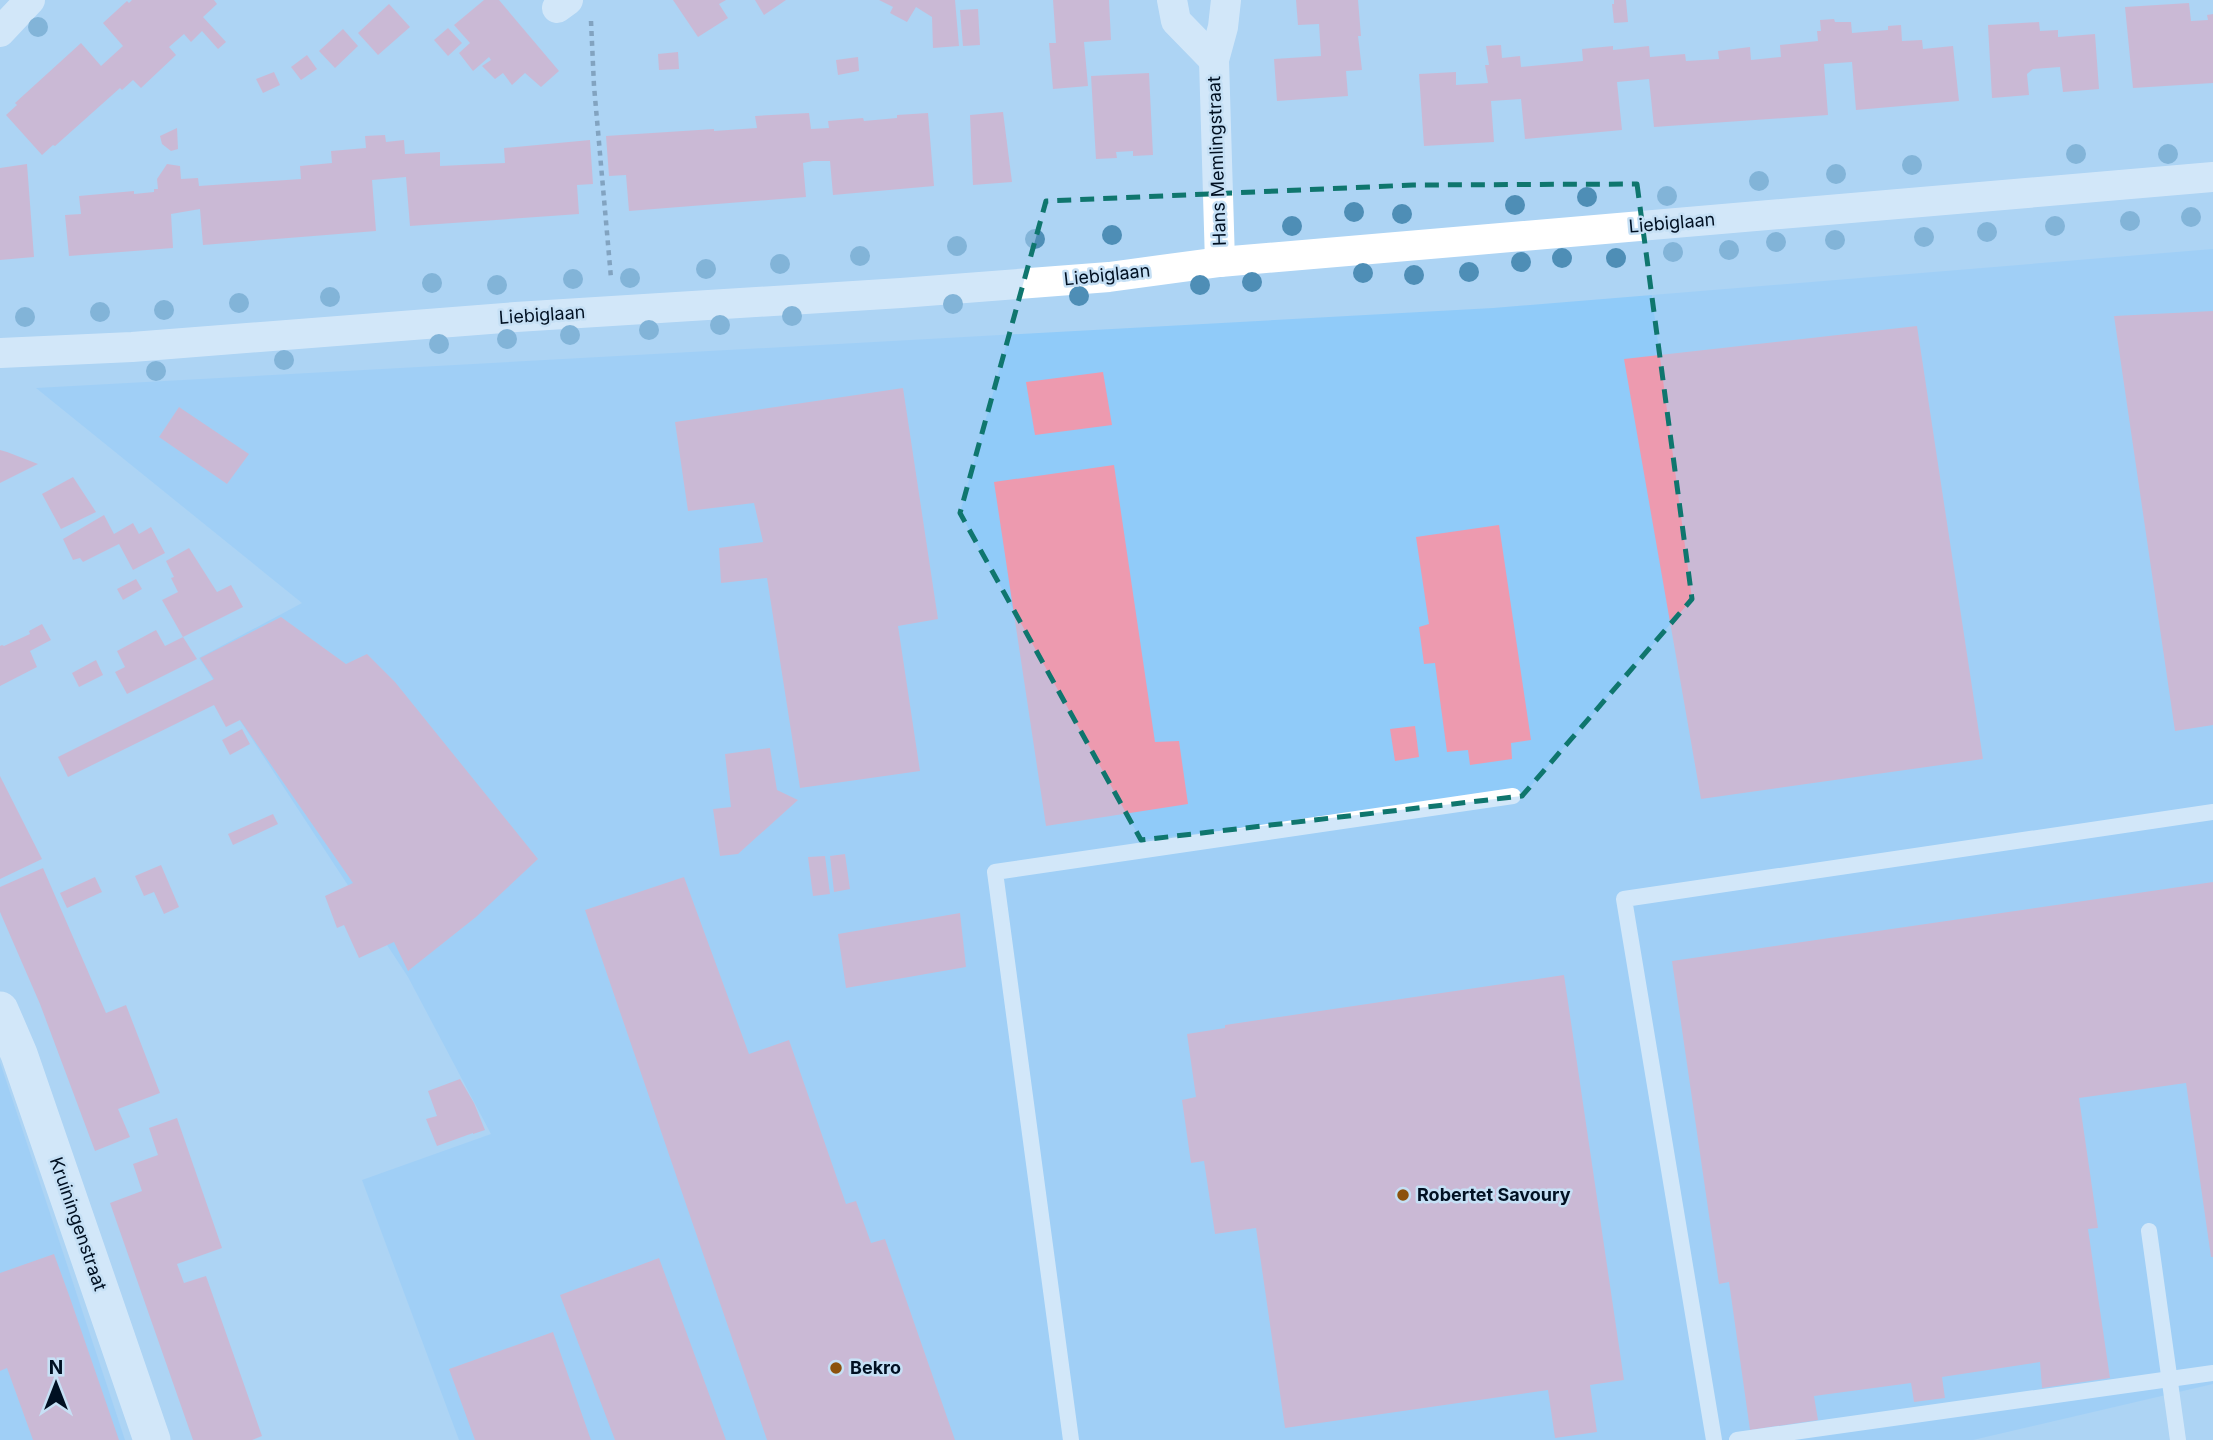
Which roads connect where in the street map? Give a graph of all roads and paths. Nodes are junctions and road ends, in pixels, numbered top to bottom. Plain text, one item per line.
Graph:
1 (30, 0) edge
2 (1172, 0) edge
3 (1226, 0) edge
4 (572, 7) edge
5 (0, 32) edge
6 (1214, 60) junction
7 (2213, 177) edge
8 (1220, 261) junction
9 (614, 310) junction
10 (0, 353) edge
11 (1513, 796) dead end
12 (2213, 812) edge
13 (0, 1010) edge
14 (2149, 1231) dead end
15 (2213, 1373) edge
16 (2169, 1379) junction
17 (152, 1440) edge
18 (1071, 1440) edge
19 (1714, 1440) edge
20 (1737, 1440) edge
21 (2178, 1440) edge

1 - 5 street
2 - 6 street, Hans Memlingstraat
3 - 6 street, Hans Memlingstraat
4 - 9 path
6 - 8 street, Hans Memlingstraat
7 - 8 street, Liebiglaan
8 - 9 street, Liebiglaan
9 - 10 street, Liebiglaan
11 - 18 lane
12 - 19 lane
13 - 17 street, Kruiningenstraat
14 - 16 lane
15 - 16 lane
16 - 20 lane
16 - 21 lane

